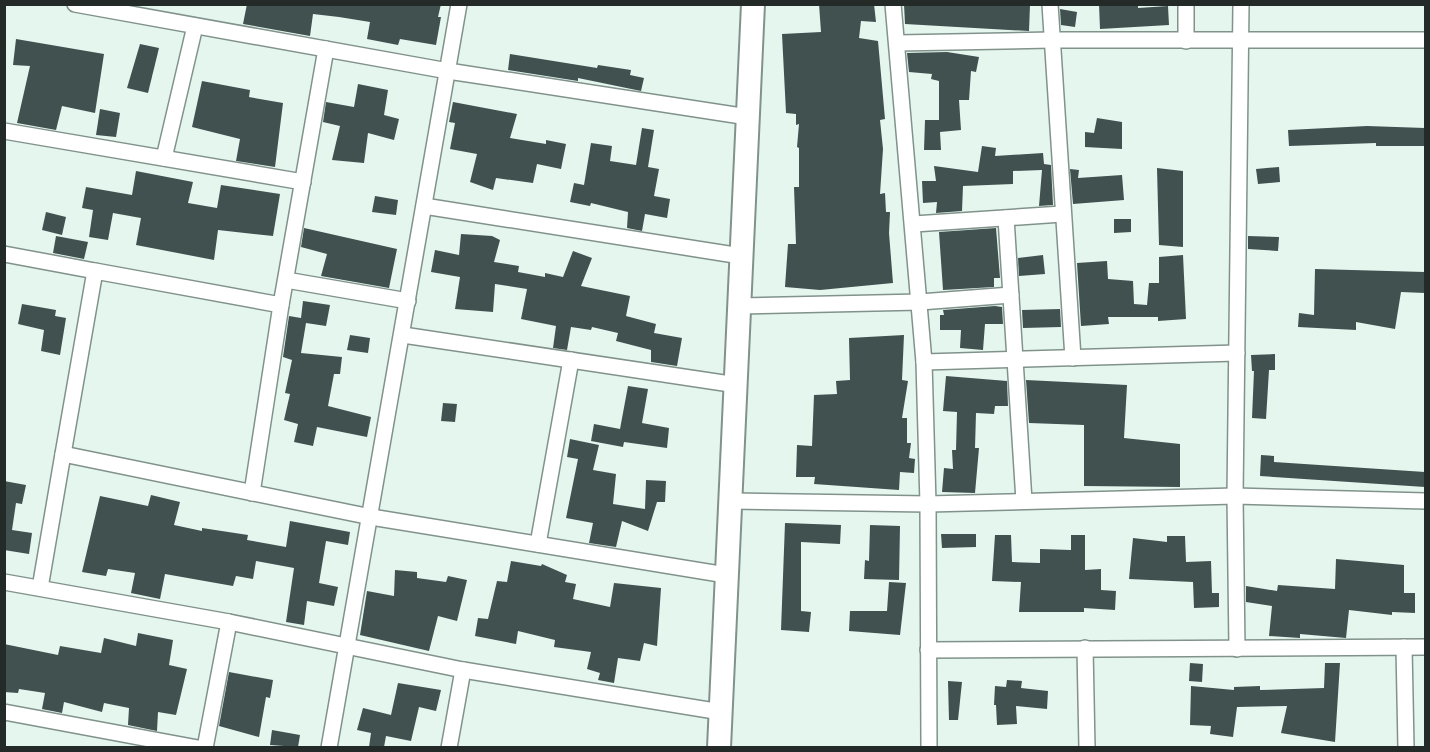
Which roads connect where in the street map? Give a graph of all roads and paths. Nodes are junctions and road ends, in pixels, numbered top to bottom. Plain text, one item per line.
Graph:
1 (75, 4) edge
2 (459, 4) edge
3 (753, 4) edge
4 (893, 4) edge
5 (1050, 4) edge
6 (1186, 4) edge
7 (1241, 4) edge
8 (139, 10) edge
9 (195, 26) junction
10 (1052, 40) junction
11 (1425, 40) edge
12 (1186, 41) junction
13 (1242, 41) junction
14 (898, 43) junction
15 (327, 49) junction
16 (448, 70) junction
17 (748, 117) junction
18 (4, 131) edge
19 (164, 158) junction
20 (303, 182) junction
21 (424, 206) junction
22 (1062, 214) junction
23 (1006, 218) junction
24 (914, 224) junction
25 (4, 254) edge
26 (741, 256) junction
27 (95, 271) junction
28 (285, 280) junction
29 (1011, 295) junction
30 (408, 301) junction
31 (920, 302) junction
32 (281, 305) junction
33 (739, 306) junction
34 (403, 335) junction
35 (1237, 353) junction
36 (1073, 358) junction
37 (571, 360) junction
38 (1015, 360) junction
39 (924, 362) junction
40 (737, 386) junction
41 (63, 454) junction
42 (252, 493) junction
43 (1235, 496) junction
44 (731, 501) junction
45 (1024, 501) junction
46 (1425, 501) edge
47 (928, 504) junction
48 (371, 517) junction
49 (538, 544) junction
50 (726, 575) junction
51 (4, 582) edge
52 (40, 588) junction
53 (229, 622) junction
54 (1404, 647) junction
55 (1425, 647) edge
56 (347, 648) junction
57 (1085, 648) junction
58 (1237, 649) junction
59 (928, 650) junction
60 (463, 670) junction
61 (4, 712) edge
62 (721, 712) junction
63 (198, 747) edge
64 (205, 747) edge
65 (329, 747) edge
66 (449, 747) edge
67 (719, 747) edge
68 (929, 747) edge
69 (1087, 747) edge
70 (1406, 747) edge

1 - 8 street
2 - 16 street
3 - 17 main road
4 - 14 street
5 - 10 street
6 - 12 street
7 - 13 street
8 - 9 street
9 - 15 street
9 - 19 street
10 - 12 street
10 - 14 street
10 - 22 street
11 - 13 street
12 - 13 street
13 - 35 street
14 - 24 street
15 - 16 street
15 - 20 street
16 - 17 street
16 - 21 street
17 - 26 main road
18 - 19 street
19 - 20 street
20 - 28 street
21 - 26 street
21 - 30 street
22 - 23 street
22 - 36 street
23 - 24 street
23 - 29 street
24 - 31 street
25 - 27 street
26 - 33 main road
27 - 32 street
27 - 41 street
28 - 30 street
28 - 32 street
29 - 31 street
29 - 38 street
30 - 34 street
31 - 33 street
31 - 39 street
32 - 42 street
33 - 40 main road
34 - 37 street
34 - 48 street
35 - 36 street
35 - 43 street
36 - 38 street
37 - 40 street
37 - 49 street
38 - 39 street
38 - 45 street
39 - 47 street
40 - 44 main road
41 - 42 street
41 - 52 street
42 - 48 street
43 - 45 street
43 - 46 street
43 - 58 street
44 - 47 street
44 - 50 main road
45 - 47 street
47 - 59 street
48 - 49 street
48 - 56 street
49 - 50 street
50 - 62 main road
51 - 52 street
52 - 53 street
53 - 56 street
53 - 64 street
54 - 55 street
54 - 58 street
54 - 70 street
56 - 60 street
56 - 65 street
57 - 58 street
57 - 59 street
57 - 69 street
59 - 68 street
60 - 62 street
60 - 66 street
61 - 63 street
62 - 67 main road

